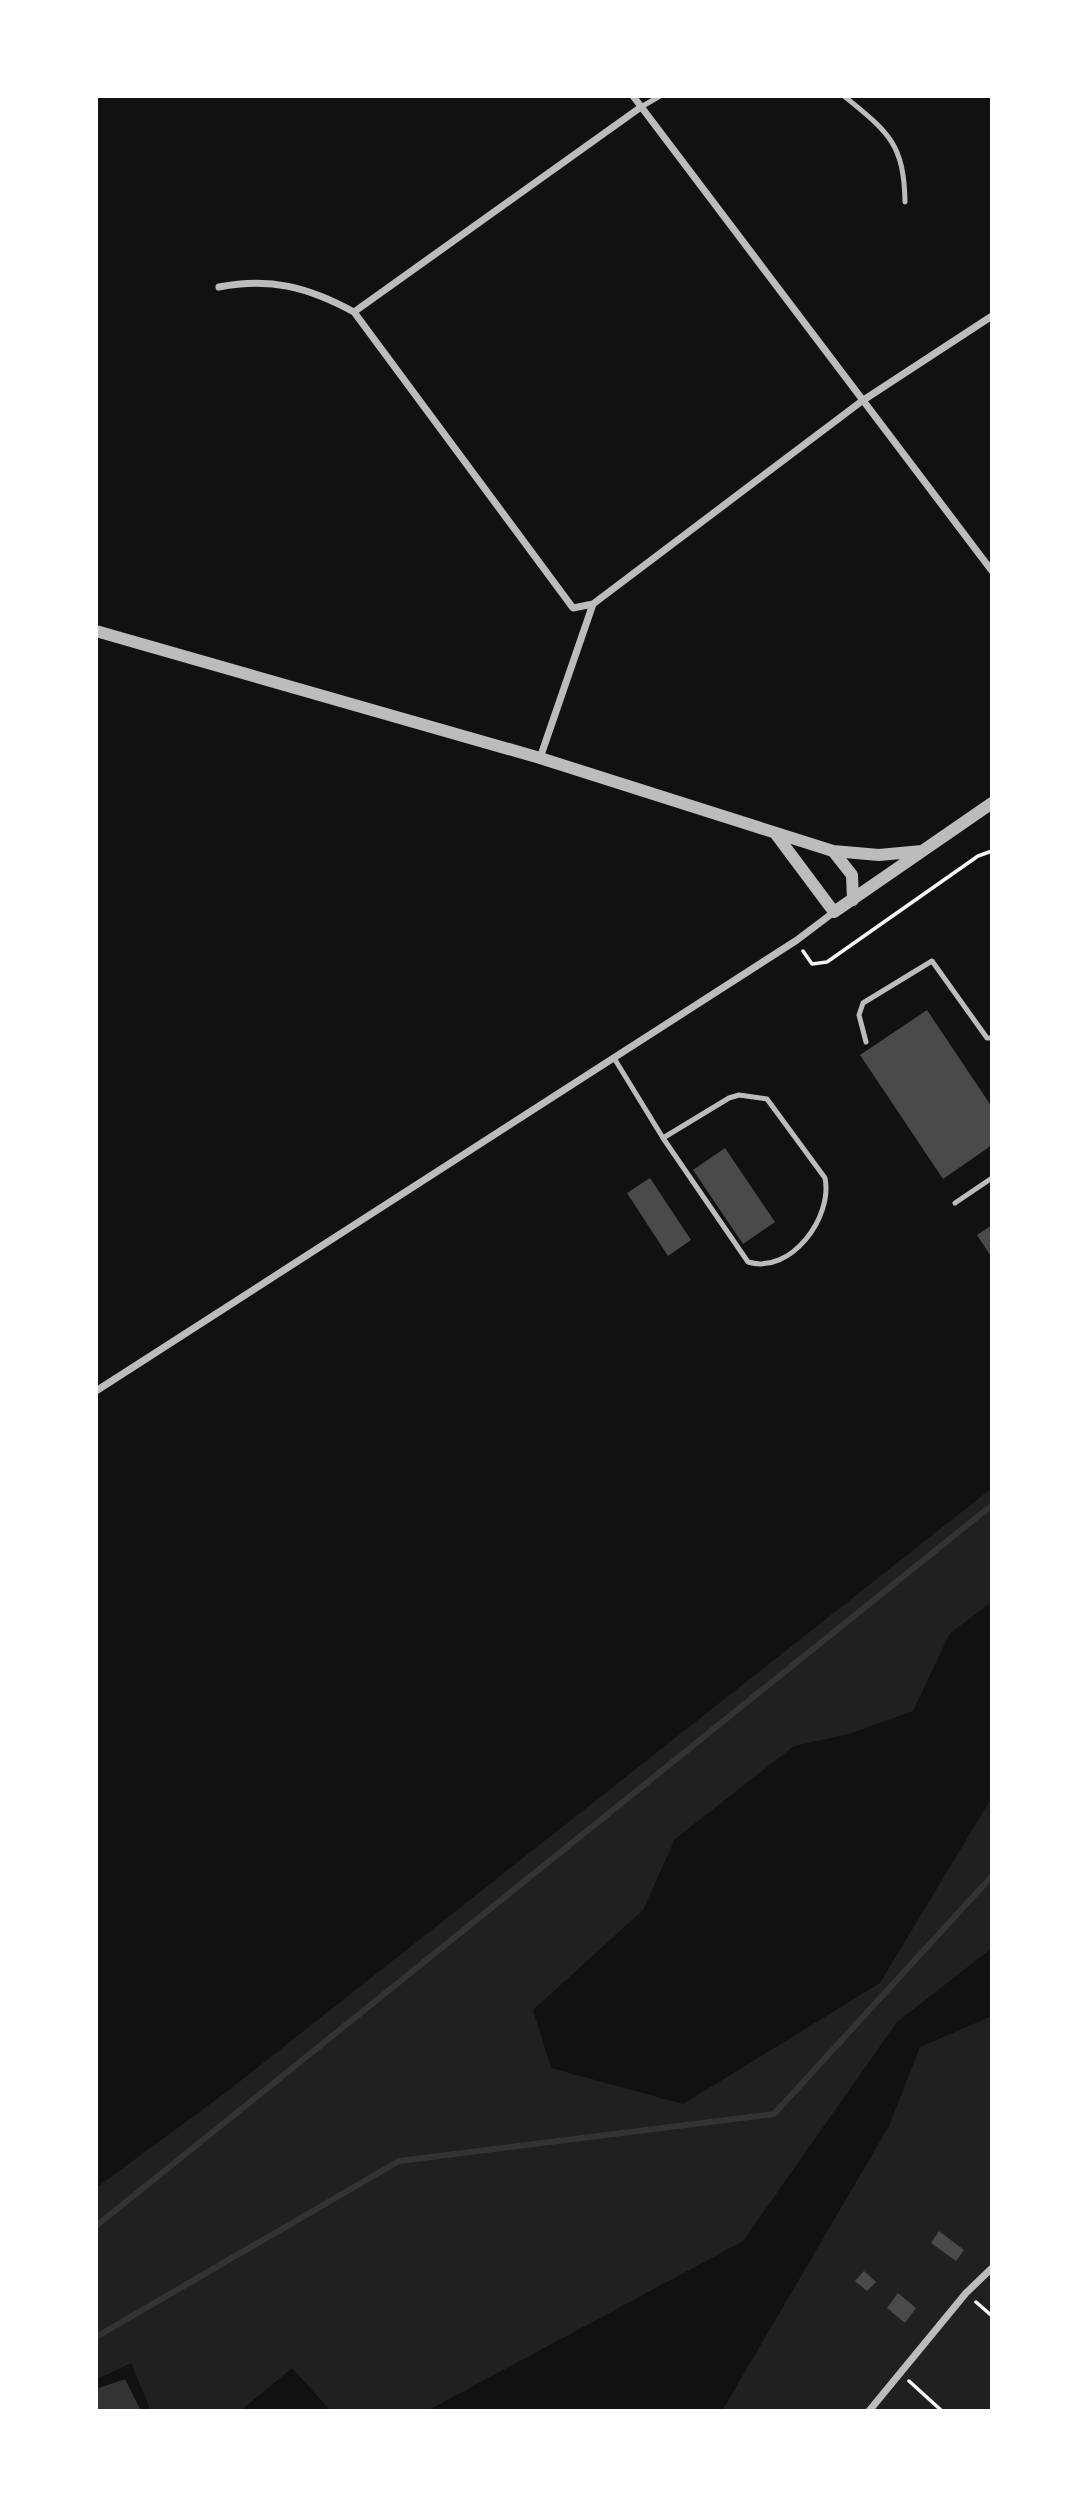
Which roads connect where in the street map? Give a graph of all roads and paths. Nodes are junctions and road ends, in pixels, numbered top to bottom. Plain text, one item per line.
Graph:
1 (633, 96) edge
2 (660, 96) edge
3 (844, 96) edge
4 (641, 107) junction
5 (905, 202) dead end
6 (219, 287) dead end
7 (354, 312) junction
8 (992, 316) edge
9 (862, 401) junction
10 (992, 571) edge
11 (593, 604) junction
12 (96, 631) edge
13 (540, 758) junction
14 (992, 803) edge
15 (775, 833) junction
16 (833, 851) junction
17 (922, 851) junction
18 (992, 851) edge
19 (853, 900) junction
20 (834, 912) junction
21 (797, 940) junction
22 (992, 1038) edge
23 (866, 1042) dead end
24 (614, 1058) junction
25 (663, 1138) junction
26 (992, 1178) edge
27 (954, 1203) dead end
28 (96, 1391) edge
29 (992, 2268) edge
30 (966, 2293) junction
31 (992, 2316) edge
32 (900, 2373) junction
33 (869, 2411) edge
34 (942, 2411) edge

1 - 4 street
2 - 4 lane
3 - 5 lane
4 - 7 street
4 - 9 street
6 - 7 street
7 - 11 street
8 - 9 street
9 - 10 street
9 - 11 street
11 - 13 street
12 - 13 street
13 - 15 street
14 - 17 street
15 - 16 street
15 - 20 street
16 - 17 street
16 - 19 street
17 - 19 street
18 - 21 path
19 - 20 street
20 - 21 street
21 - 24 street
22 - 23 lane
24 - 25 lane
24 - 28 street
25 - 25 lane
26 - 27 lane
29 - 30 street
30 - 31 path
30 - 32 street
32 - 33 street
32 - 34 path

